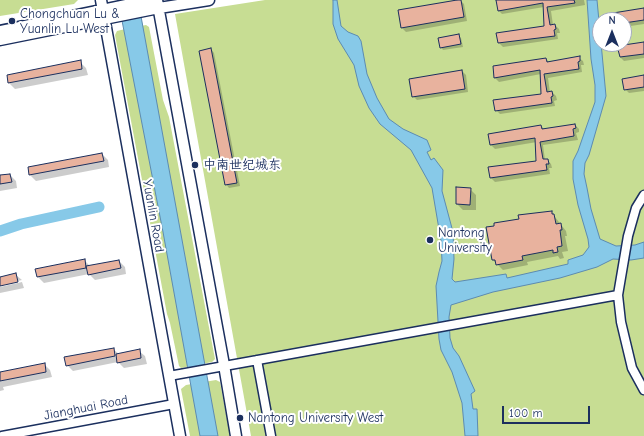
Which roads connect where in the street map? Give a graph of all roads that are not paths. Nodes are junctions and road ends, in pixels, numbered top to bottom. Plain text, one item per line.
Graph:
1 (150, 0) edge
2 (209, 0) edge
3 (158, 4) edge
4 (102, 10) edge
5 (0, 31) edge
6 (0, 40) edge
7 (644, 195) edge
8 (618, 295) junction
9 (257, 360) junction
10 (219, 366) junction
11 (169, 376) junction
12 (644, 390) edge
13 (174, 404) junction
14 (2, 436) edge
15 (180, 436) edge
16 (236, 436) edge
17 (271, 436) edge

1 - 4 main road
2 - 3 main road
3 - 4 main road
3 - 10 main road
4 - 5 main road
4 - 6 main road
4 - 11 main road, Yuanlin Road
7 - 8 street
8 - 9 street
8 - 12 street
9 - 10 street
9 - 17 street
10 - 11 street
10 - 16 main road
11 - 13 main road, Yuanlin Road
13 - 14 street, Jianghuai Road
13 - 15 main road, Yuanlin Road

